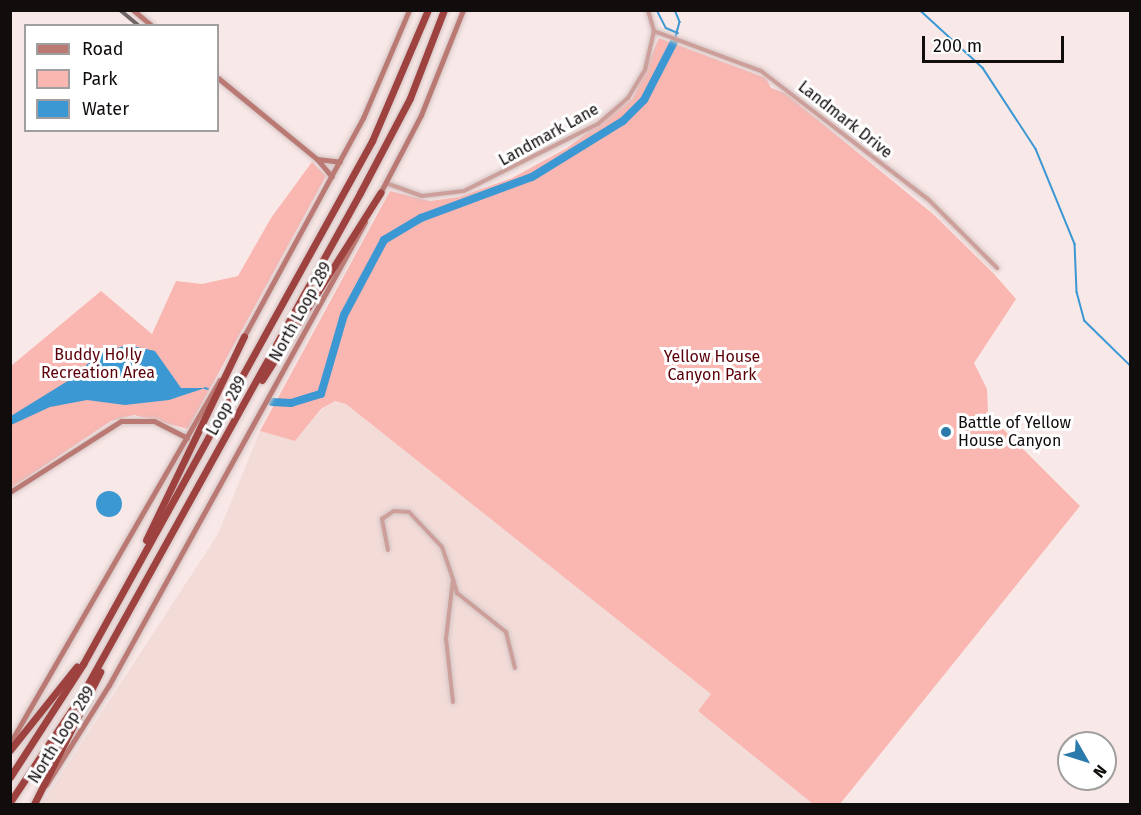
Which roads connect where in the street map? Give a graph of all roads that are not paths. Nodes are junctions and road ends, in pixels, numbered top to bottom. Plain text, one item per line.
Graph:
1 (133, 10) edge
2 (409, 10) edge
3 (428, 10) edge
4 (444, 10) edge
5 (462, 10) edge
6 (648, 10) edge
7 (150, 24) edge
8 (654, 32) junction
9 (219, 79) edge
10 (317, 159) junction
11 (340, 162) junction
12 (332, 177) junction
13 (386, 183) junction
14 (381, 192) junction
15 (997, 268) dead end
16 (244, 336) junction
17 (244, 403) junction
18 (188, 438) junction
19 (10, 492) edge
20 (388, 550) dead end
21 (135, 570) junction
22 (453, 579) junction
23 (130, 610) junction
24 (97, 638) junction
25 (515, 668) dead end
26 (453, 702) dead end
27 (10, 743) edge
28 (10, 750) edge
29 (10, 777) edge
30 (10, 802) edge
31 (34, 804) edge

1 - 7 main road
2 - 11 main road
3 - 21 highway, Loop 289
4 - 17 highway, Loop 289
5 - 13 main road, North Loop 289
6 - 8 street, Landmark Lane
8 - 13 street, Landmark Lane
8 - 15 street, Landmark Drive
9 - 10 main road
10 - 11 main road
10 - 12 main road
11 - 12 main road
12 - 16 main road
13 - 14 main road, North Loop 289
14 - 17 highway
14 - 31 main road, North Loop 289
16 - 18 main road
16 - 21 highway
17 - 23 highway, Loop 289
18 - 19 main road
18 - 27 main road
20 - 22 street
21 - 24 highway, Loop 289
22 - 25 street
22 - 26 street
23 - 30 highway, Loop 289
23 - 31 highway
24 - 28 highway
24 - 29 highway, Loop 289

